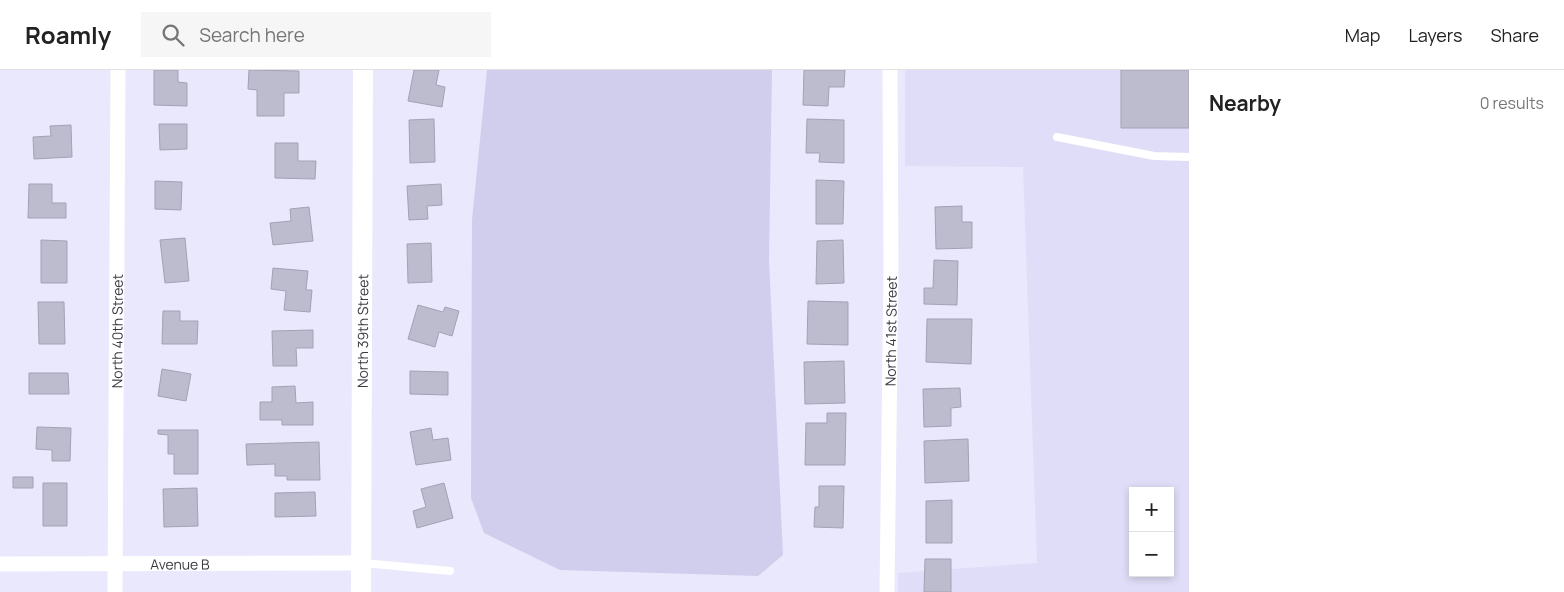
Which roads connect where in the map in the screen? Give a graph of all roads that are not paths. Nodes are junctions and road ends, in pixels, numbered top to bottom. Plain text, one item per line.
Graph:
1 (118, 70) edge
2 (362, 70) edge
3 (890, 70) edge
4 (1057, 137) dead end
5 (1189, 157) edge
6 (361, 563) junction
7 (0, 564) edge
8 (115, 564) junction
9 (450, 571) dead end
10 (116, 592) edge
11 (361, 592) edge
12 (887, 592) edge

1 - 8 street, North 40th Street
2 - 6 street, North 39th Street
3 - 12 street, North 41st Street
4 - 5 lane
6 - 8 street, Avenue B
6 - 9 lane
6 - 11 street, North 39th Street
7 - 8 street, Avenue B
8 - 10 street, North 40th Street

